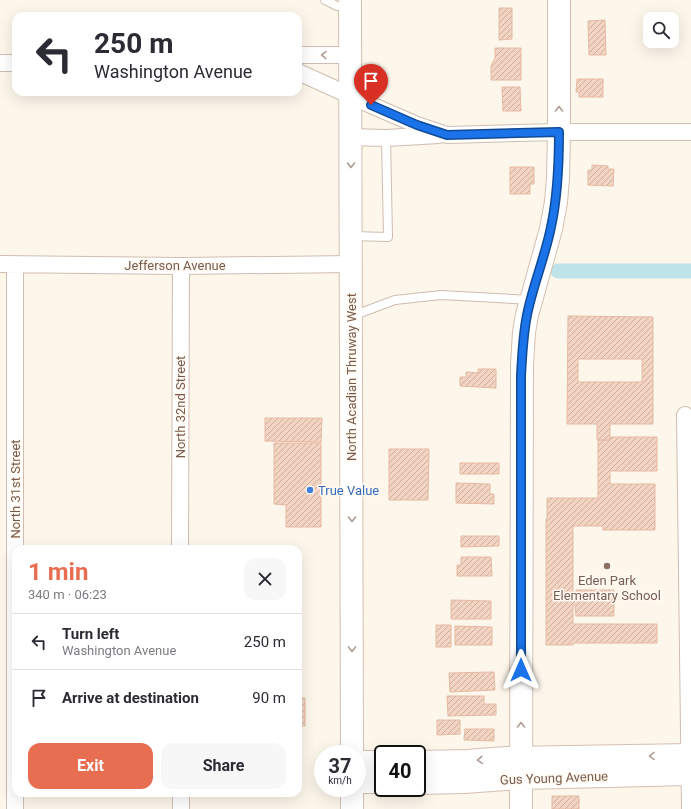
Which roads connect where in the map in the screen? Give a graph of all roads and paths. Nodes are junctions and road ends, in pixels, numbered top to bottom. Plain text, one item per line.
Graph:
1 (325, 0) edge
2 (559, 0) edge
3 (350, 3) edge
4 (302, 55) edge
5 (350, 55) junction
6 (0, 63) edge
7 (12, 63) edge
8 (302, 74) edge
9 (351, 96) junction
10 (559, 132) junction
11 (691, 132) edge
12 (447, 135) junction
13 (350, 137) junction
14 (386, 138) junction
15 (351, 236) junction
16 (7, 264) edge
17 (351, 264) junction
18 (181, 266) junction
19 (531, 300) junction
20 (351, 316) junction
21 (685, 415) dead end
22 (180, 545) edge
23 (10, 661) edge
24 (12, 720) edge
25 (352, 745) edge
26 (426, 762) edge
27 (690, 765) edge
28 (521, 768) junction
29 (426, 783) edge
30 (15, 797) edge
31 (181, 797) edge
32 (352, 797) edge
33 (15, 809) edge
34 (181, 809) edge
35 (352, 809) edge
36 (521, 809) edge
37 (690, 809) edge

1 - 3 lane
10 -> 2 street
3 - 5 street, North Acadian Thruway West
5 -> 4 street
5 - 9 street, North Acadian Thruway West
6 - 7 street
8 - 9 street
9 - 12 street
9 - 13 street, North Acadian Thruway West
10 - 11 street
10 - 12 street
10 - 19 street
12 - 14 street
13 - 14 street
13 -> 15 street, North Acadian Thruway West
14 - 15 lane
15 - 17 street, North Acadian Thruway West
16 - 18 street, Jefferson Avenue
16 - 23 street, North 31st Street
17 - 18 street, Jefferson Avenue
17 - 20 street, North Acadian Thruway West
18 - 22 street, North 32nd Street
19 - 20 lane
28 -> 19 street
20 -> 25 street, North Acadian Thruway West
21 - 27 street
23 - 24 street, North 31st Street
28 -> 26 street, Gus Young Avenue
27 - 28 street, Gus Young Avenue
27 - 37 street
28 - 29 street, Gus Young Avenue
28 - 36 street
30 - 33 street, North 31st Street
31 - 34 street
32 - 35 street

